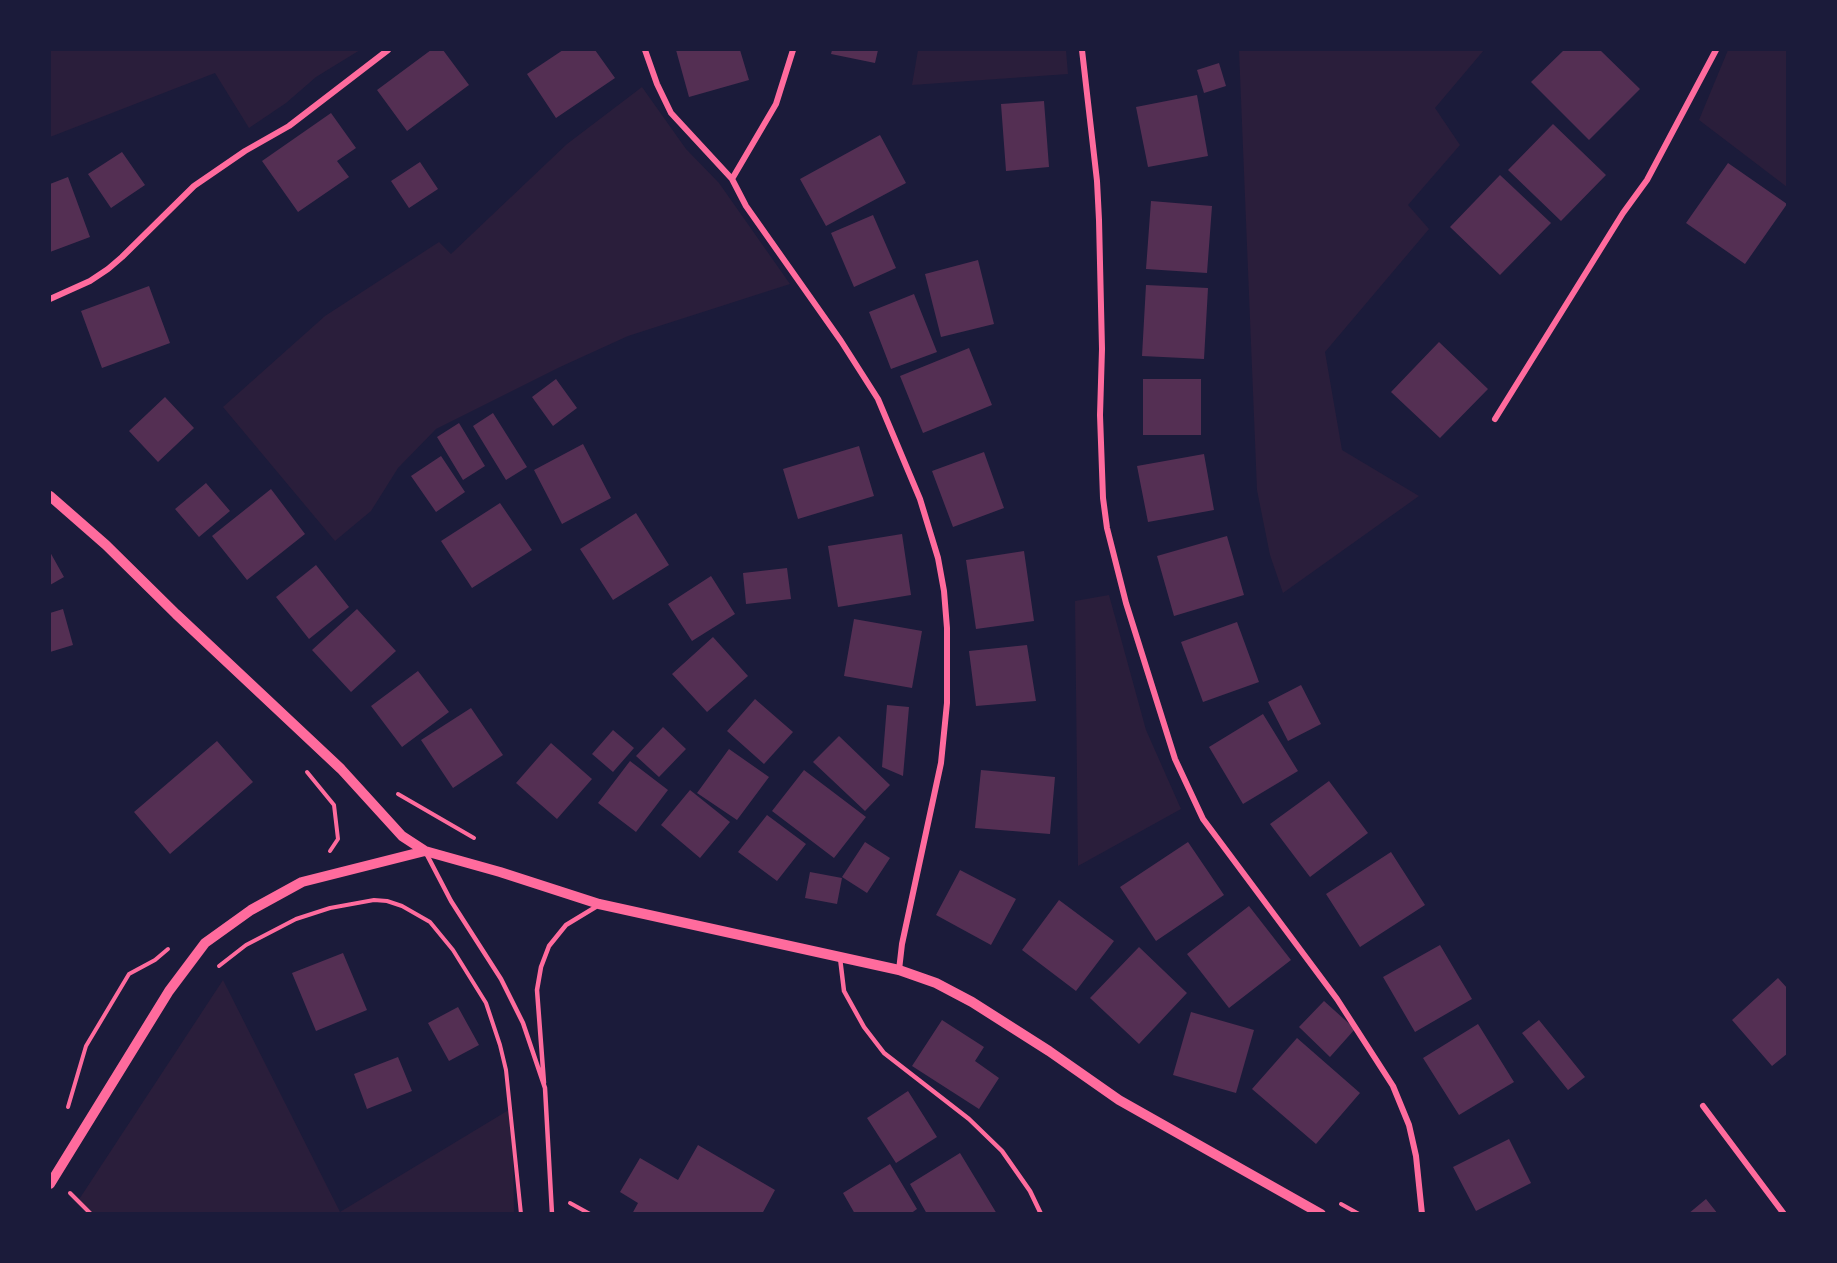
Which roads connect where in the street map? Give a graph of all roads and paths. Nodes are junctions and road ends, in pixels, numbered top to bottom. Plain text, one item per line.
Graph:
1 (387, 50) edge
2 (645, 50) edge
3 (793, 50) edge
4 (1082, 50) edge
5 (1716, 50) edge
6 (732, 179) junction
7 (50, 299) edge
8 (1495, 419) dead end
9 (50, 496) edge
10 (301, 766) dead end
11 (395, 792) dead end
12 (477, 839) dead end
13 (425, 851) junction
14 (324, 857) dead end
15 (599, 904) junction
16 (173, 945) dead end
17 (840, 958) junction
18 (218, 967) dead end
19 (899, 970) junction
20 (545, 1088) junction
21 (1703, 1106) dead end
22 (65, 1116) dead end
23 (50, 1184) edge
24 (1339, 1202) dead end
25 (521, 1214) edge
26 (552, 1214) edge
27 (1041, 1214) edge
28 (1322, 1214) edge
29 (1359, 1214) edge
30 (1422, 1214) edge
31 (1784, 1214) edge

1 - 7 street
2 - 6 street
3 - 6 street
4 - 30 street
5 - 8 street
6 - 19 street
9 - 13 street
10 - 14 path
11 - 12 path
13 - 15 street
13 - 20 lane
13 - 23 street
15 - 17 street
15 - 20 lane
16 - 22 path
17 - 19 street
17 - 27 lane
18 - 25 path
19 - 28 street
20 - 26 lane
21 - 31 street
24 - 29 path

